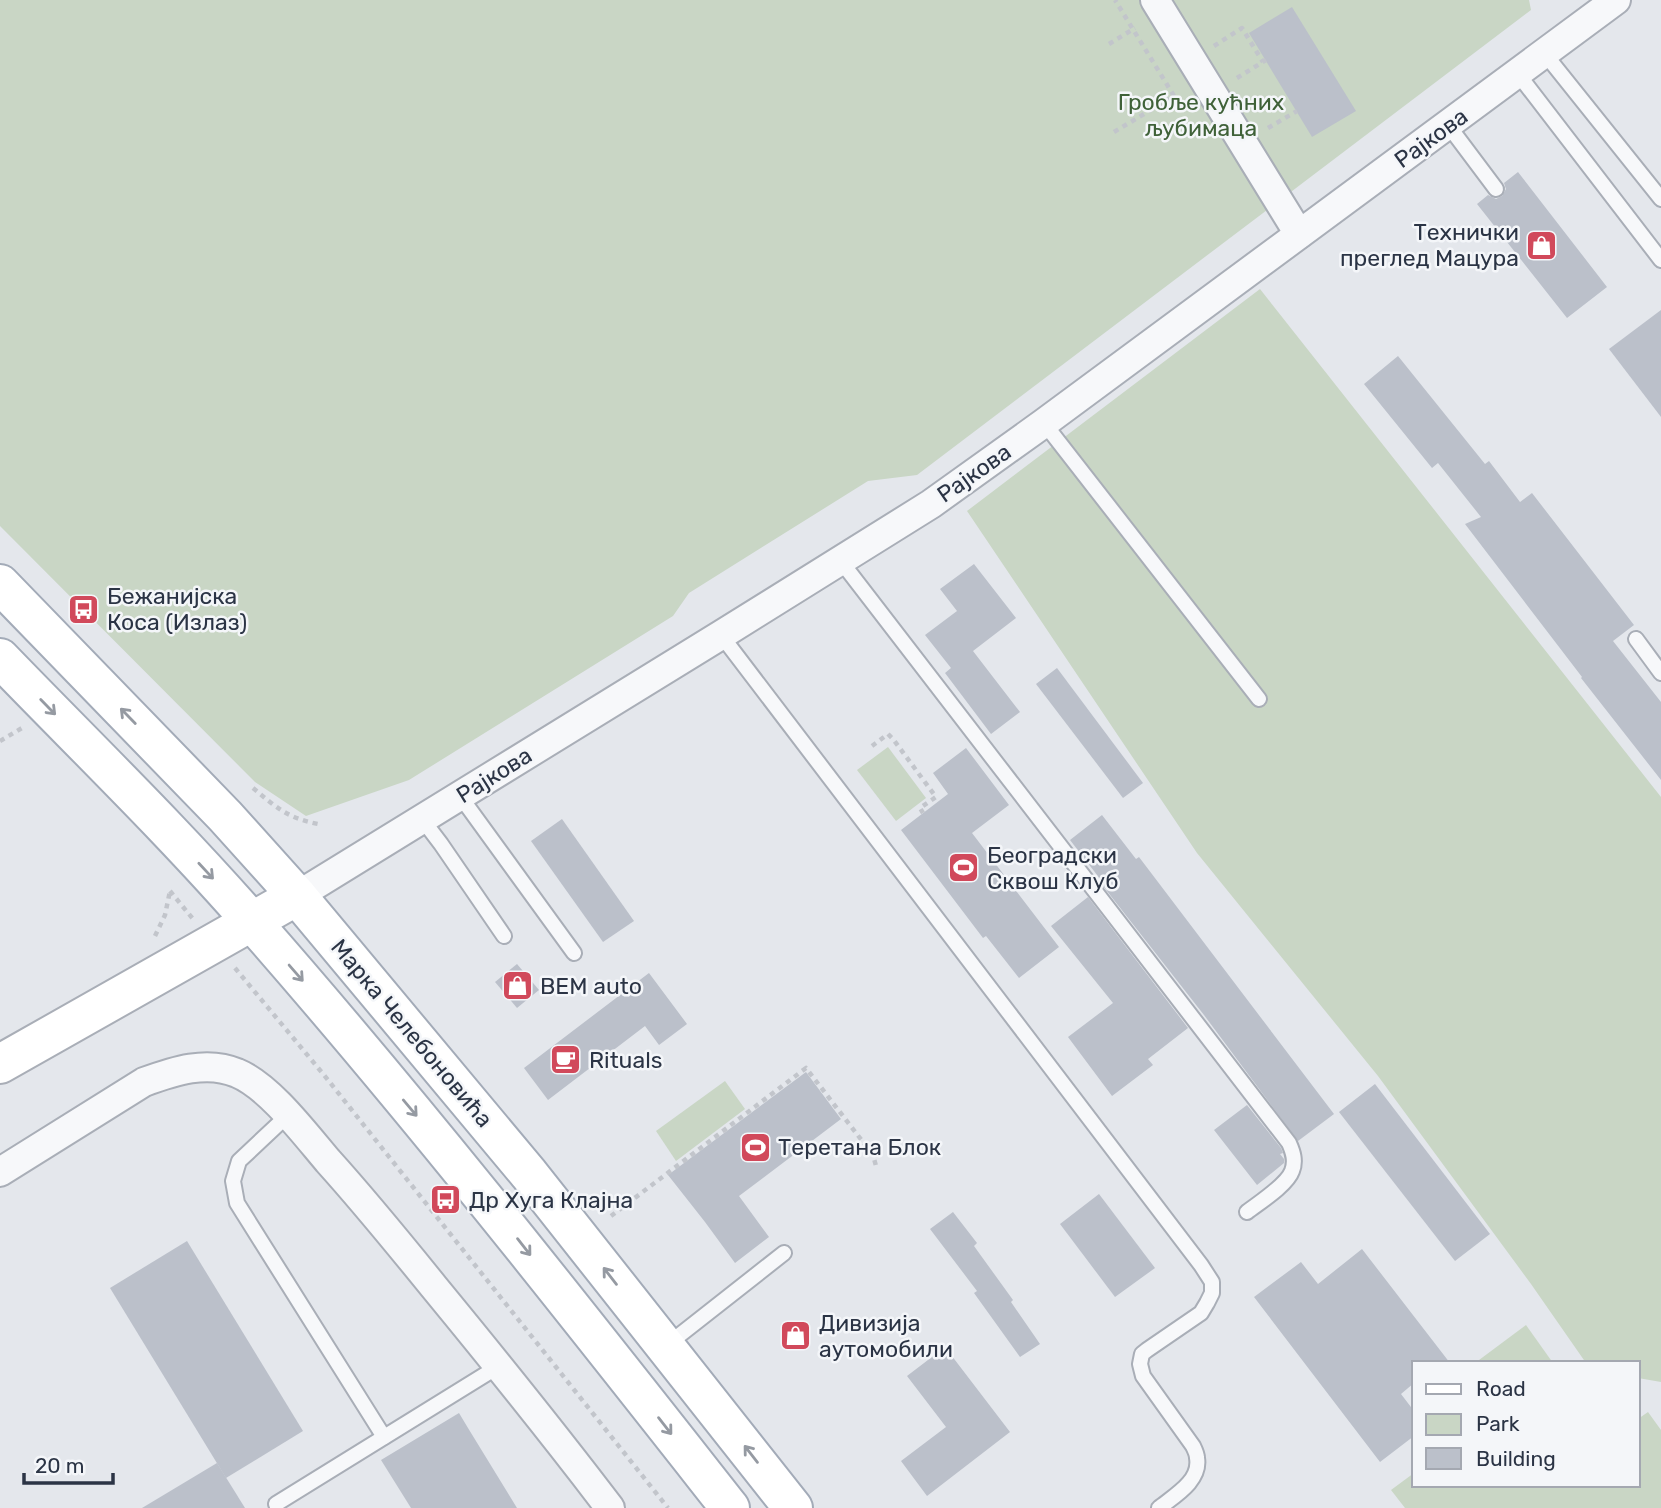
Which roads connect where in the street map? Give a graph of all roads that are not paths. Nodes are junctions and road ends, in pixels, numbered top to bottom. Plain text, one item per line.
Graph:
1 (1155, 0) edge
2 (1616, 0) edge
3 (1545, 54) junction
4 (1518, 74) junction
5 (1448, 125) junction
6 (1496, 189) dead end
7 (1661, 199) edge
8 (1299, 234) junction
9 (1661, 260) edge
10 (1044, 423) junction
11 (840, 560) junction
12 (0, 584) edge
13 (721, 635) junction
14 (1636, 639) dead end
15 (0, 658) edge
16 (1661, 673) edge
17 (1259, 699) dead end
18 (460, 796) junction
19 (422, 819) junction
20 (297, 895) junction
21 (252, 921) junction
22 (504, 936) dead end
23 (574, 953) dead end
24 (0, 1064) edge
25 (288, 1115) junction
26 (0, 1172) edge
27 (1247, 1212) dead end
28 (784, 1253) dead end
29 (666, 1346) junction
30 (499, 1366) junction
31 (384, 1437) junction
32 (276, 1504) dead end
33 (610, 1508) edge
34 (730, 1508) edge
35 (793, 1508) edge
36 (1159, 1508) edge

1 - 8 street
2 - 3 street, Рајкова
3 - 4 street, Рајкова
3 - 7 lane
4 - 5 street, Рајкова
4 - 9 lane
5 - 6 lane
5 - 8 street, Рајкова
8 - 10 street, Рајкова
10 - 11 street, Рајкова
10 - 17 lane
11 - 13 street, Рајкова
11 - 27 lane
20 -> 12 main road, Марка Челебоновића
13 - 18 street, Рајкова
13 - 36 lane
14 - 16 lane
15 -> 21 main road
18 - 19 street, Рајкова
18 - 23 lane
19 - 20 street, Рајкова
19 - 22 lane
20 - 21 main road
29 -> 20 main road, Марка Челебоновића
21 - 24 main road
21 -> 34 main road
25 - 26 street
25 - 30 street
25 - 31 lane
28 - 29 lane
35 -> 29 main road, Марка Челебоновића
30 - 31 lane
30 - 33 street
31 - 32 lane

